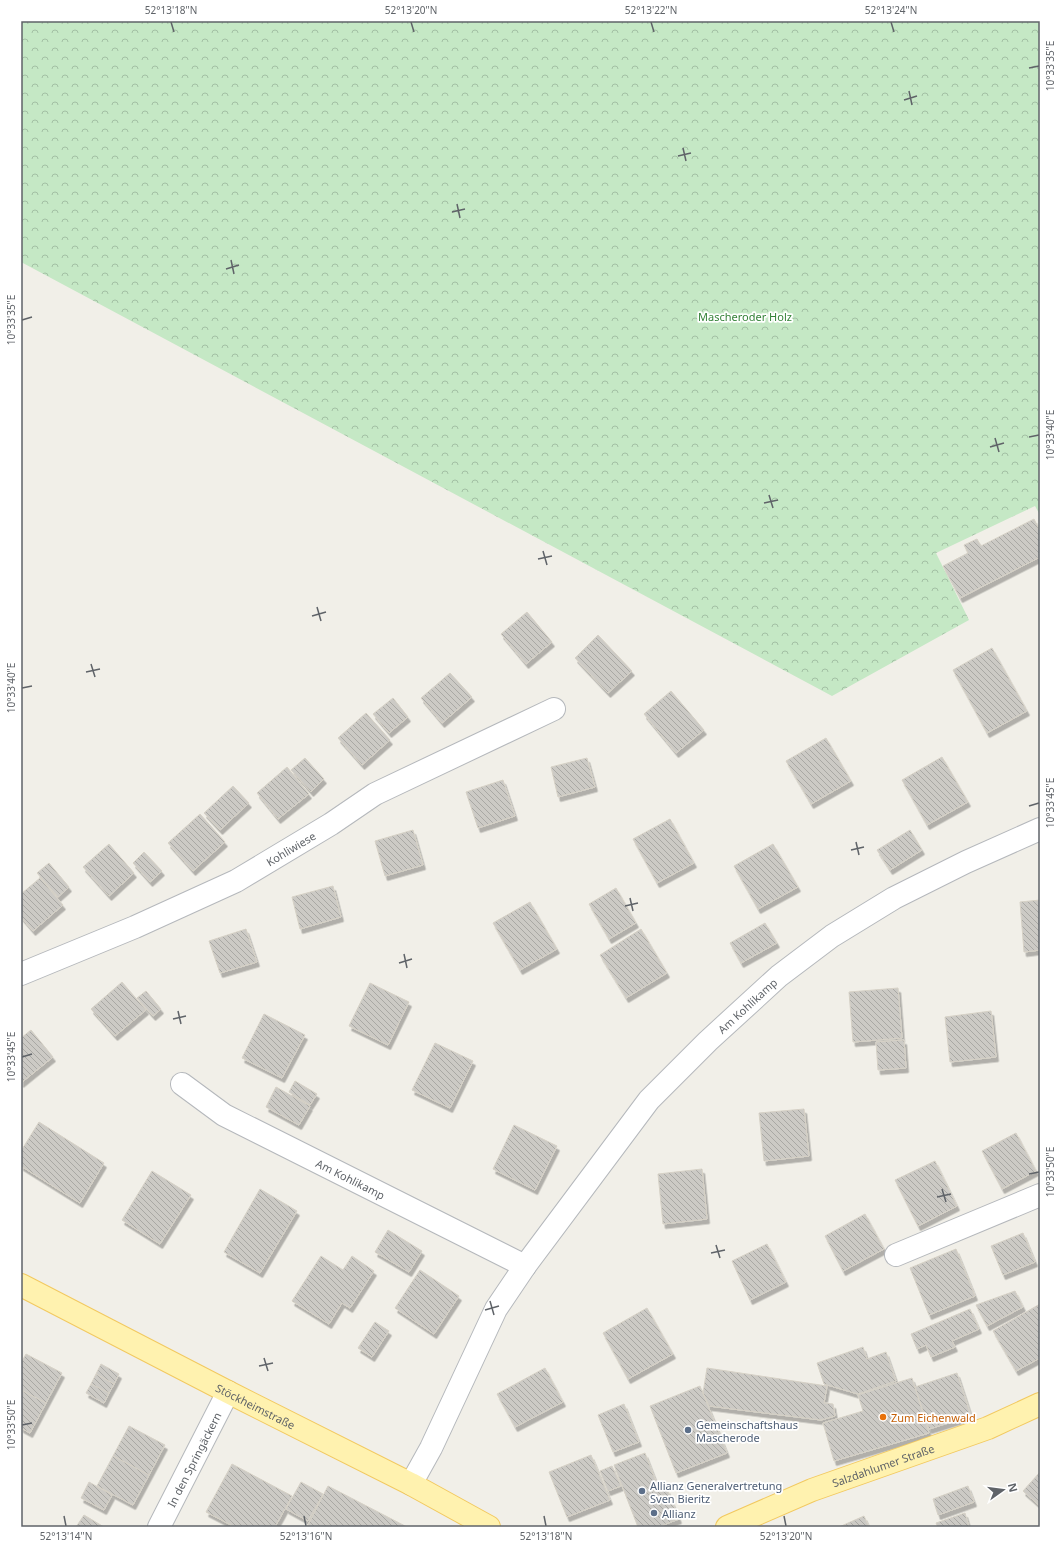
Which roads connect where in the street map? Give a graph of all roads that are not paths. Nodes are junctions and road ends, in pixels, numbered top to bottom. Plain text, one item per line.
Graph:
1 (554, 709) dead end
2 (1040, 829) edge
3 (21, 974) edge
4 (182, 1084) dead end
5 (1040, 1195) edge
6 (896, 1256) dead end
7 (525, 1266) junction
8 (21, 1285) edge
9 (228, 1392) junction
10 (1040, 1404) edge
11 (411, 1484) junction
12 (159, 1527) edge
13 (490, 1527) edge
14 (727, 1527) edge

1 - 3 street, Kohliwiese
2 - 7 street, Am Kohlikamp
4 - 7 street, Am Kohlikamp
5 - 6 street
7 - 11 street, Am Kohlikamp
8 - 9 main road, Stöckheimstraße
9 - 11 main road, Stöckheimstraße
9 - 12 street, In den Springäckern
10 - 14 main road, Salzdahlumer Straße
11 - 13 main road, Stöckheimstraße

